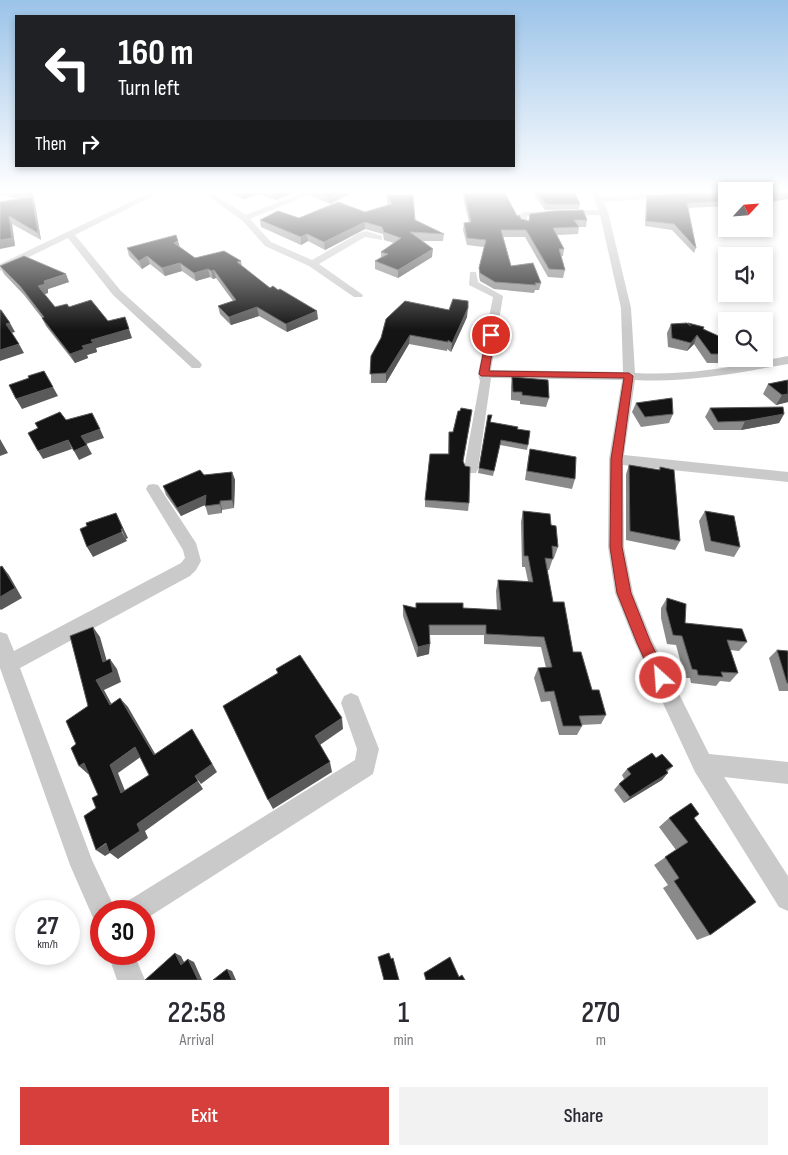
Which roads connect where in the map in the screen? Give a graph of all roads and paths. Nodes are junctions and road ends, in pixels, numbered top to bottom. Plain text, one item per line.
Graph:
1 (62, 239) edge
2 (73, 239) edge
3 (263, 239) edge
4 (356, 239) edge
5 (608, 239) edge
6 (312, 264) junction
7 (0, 268) edge
8 (473, 274) dead end
9 (358, 295) dead end
10 (788, 360) edge
11 (196, 365) dead end
12 (484, 374) junction
13 (629, 376) junction
14 (616, 459) junction
15 (471, 469) edge
16 (788, 478) edge
17 (153, 489) dead end
18 (2, 649) edge
19 (351, 703) dead end
20 (703, 764) junction
21 (788, 774) edge
22 (788, 898) edge
23 (98, 900) edge
24 (152, 900) edge
25 (125, 965) edge
26 (131, 980) edge

1 - 7 street
2 - 11 street
3 - 6 street
4 - 6 street
5 - 13 street
6 - 9 street
8 - 12 street
10 - 13 street
12 - 13 street
12 - 15 street
13 - 14 street
14 - 16 street
14 - 20 street
17 - 18 street
18 - 23 street
19 - 24 street
20 - 21 street
20 - 22 street
25 - 26 street

